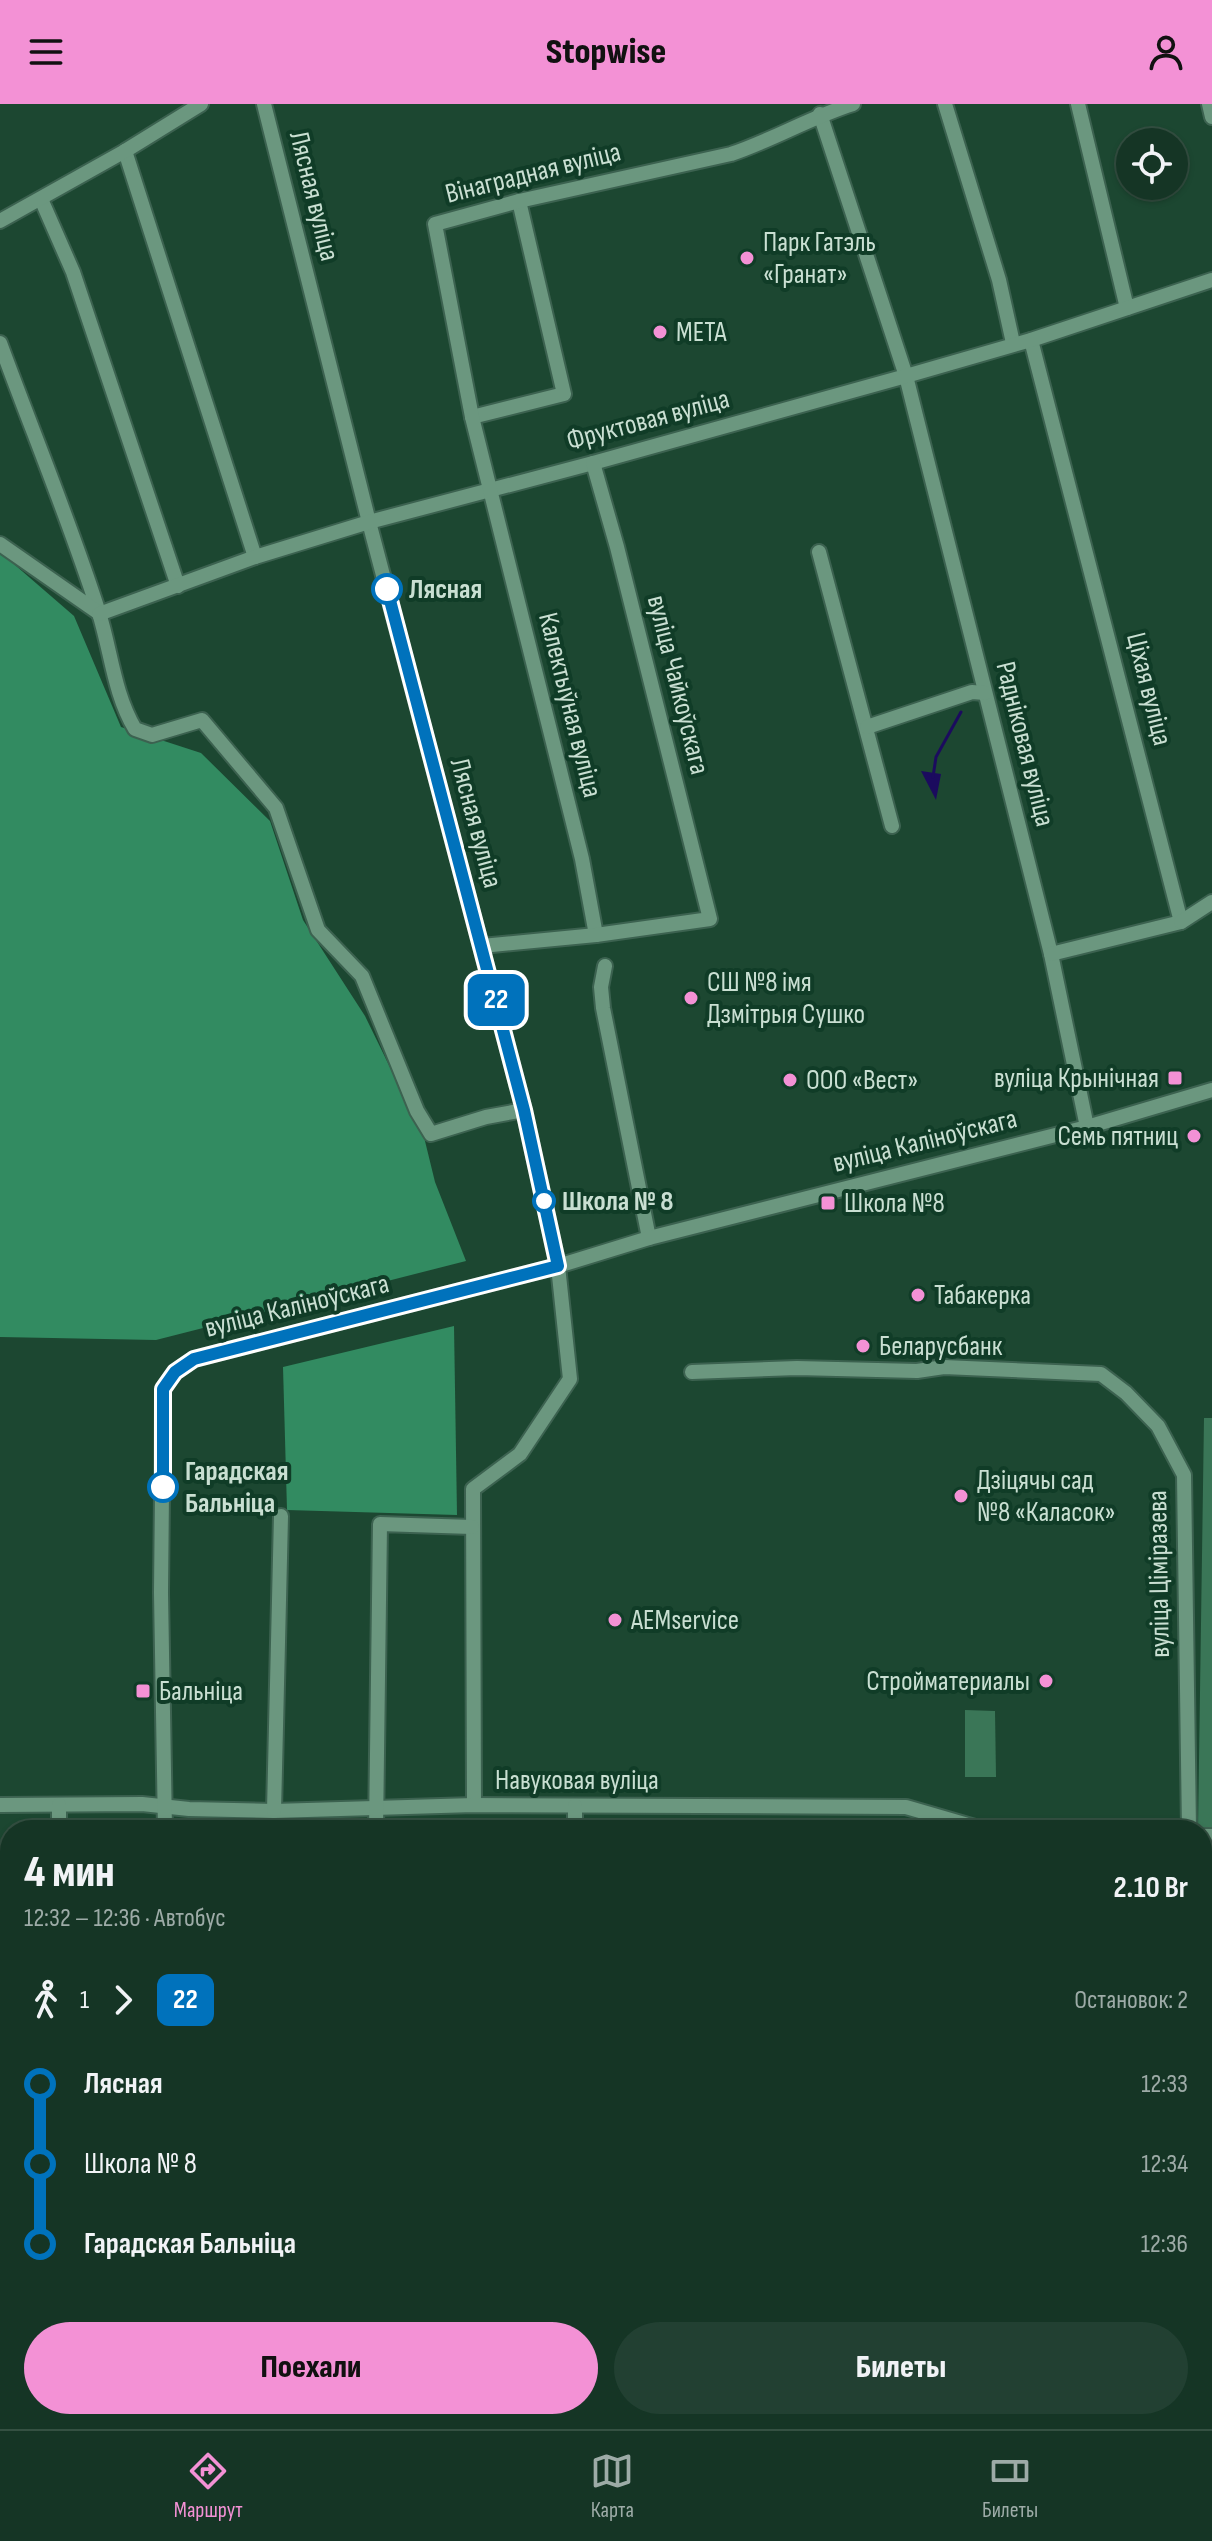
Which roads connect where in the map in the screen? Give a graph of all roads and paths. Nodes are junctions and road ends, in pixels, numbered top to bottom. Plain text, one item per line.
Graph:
1 (201, 104) edge
2 (264, 104) edge
3 (853, 104) edge
4 (945, 104) edge
5 (1078, 104) edge
6 (1209, 104) edge
7 (820, 114) junction
8 (1212, 117) edge
9 (125, 151) junction
10 (41, 199) junction
11 (519, 201) junction
12 (0, 221) edge
13 (1212, 280) edge
14 (1127, 308) junction
15 (1031, 340) junction
16 (0, 343) edge
17 (1013, 343) junction
18 (906, 376) junction
19 (472, 417) junction
20 (593, 463) junction
21 (488, 489) junction
22 (369, 522) junction
23 (0, 544) edge
24 (819, 552) dead end
25 (255, 557) junction
26 (178, 586) junction
27 (99, 614) junction
28 (985, 693) junction
29 (867, 727) junction
30 (892, 826) dead end
31 (1212, 902) edge
32 (1181, 922) junction
33 (596, 935) junction
34 (482, 946) junction
35 (1051, 954) junction
36 (605, 966) dead end
37 (1212, 1090) edge
38 (524, 1110) junction
39 (1087, 1127) junction
40 (649, 1238) junction
41 (558, 1266) junction
42 (692, 1372) dead end
43 (281, 1516) dead end
44 (472, 1527) junction
45 (0, 1805) edge
46 (59, 1805) junction
47 (474, 1805) junction
48 (165, 1806) junction
49 (575, 1806) junction
50 (376, 1808) junction
51 (274, 1811) junction
52 (59, 1820) edge
53 (165, 1820) edge
54 (376, 1820) edge
55 (575, 1820) edge
56 (951, 1820) edge
57 (1189, 1820) edge

1 - 9 street
2 - 22 street, Лясная вуліца
3 - 7 street, Вінаградная вуліца
4 - 17 street
5 - 14 street
6 - 8 street
7 - 11 street, Вінаградная вуліца
7 - 18 street, Радніковая вуліца
9 - 10 street
9 - 25 street
10 - 12 street
10 - 26 street
11 - 19 street, Вінаградная вуліца
11 - 19 street
13 - 14 street, Фруктовая вуліца
14 - 15 street, Фруктовая вуліца
15 - 17 street, Фруктовая вуліца
15 - 32 street, Ціхая вуліца
16 - 27 street
17 - 18 street, Фруктовая вуліца
18 - 20 street, Фруктовая вуліца
18 - 28 street, Радніковая вуліца
19 - 21 street, Вінаградная вуліца
20 - 21 street, Фруктовая вуліца
20 - 33 street, вуліца Чайкоўскага
21 - 22 street, Фруктовая вуліца
21 - 33 street, Калектыўная вуліца
22 - 25 street, Фруктовая вуліца
22 - 34 street, Лясная вуліца
23 - 27 street
24 - 29 street
25 - 26 street, Фруктовая вуліца
26 - 27 street, Фруктовая вуліца
27 - 38 street
28 - 29 street
28 - 35 street, Радніковая вуліца
29 - 30 street
31 - 32 street
32 - 35 street
33 - 34 street
34 - 38 street, Лясная вуліца
35 - 39 street, Радніковая вуліца
36 - 40 street
37 - 39 street, вуліца Каліноўскага
38 - 41 street, Лясная вуліца
39 - 40 street, вуліца Каліноўскага
40 - 41 street, вуліца Каліноўскага
41 - 44 street, Лясная вуліца
41 - 48 street, вуліца Каліноўскага
42 - 57 street, вуліца Ціміразева
43 - 51 street
44 - 47 street
44 - 50 street
45 - 46 street, Навуковая вуліца
46 - 48 street, Навуковая вуліца
46 - 52 street
47 - 49 street, Навуковая вуліца
47 - 50 street, Навуковая вуліца
48 - 51 street, Навуковая вуліца
48 - 53 street, вуліца Каліноўскага
49 - 55 street
49 - 56 street, Навуковая вуліца
50 - 51 street, Навуковая вуліца
50 - 54 street

